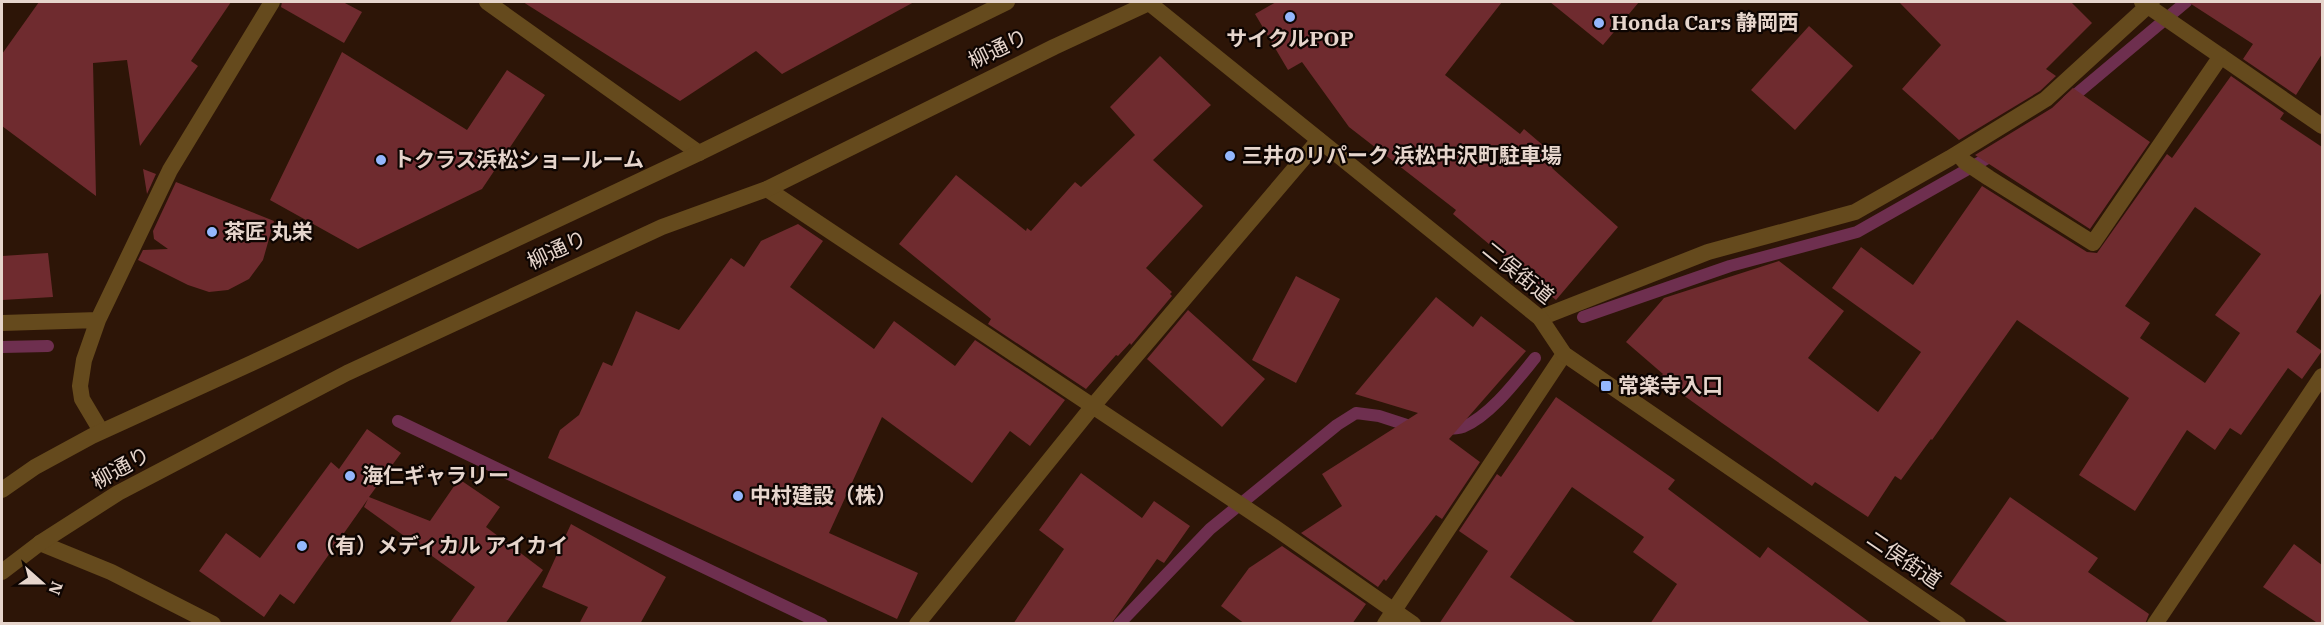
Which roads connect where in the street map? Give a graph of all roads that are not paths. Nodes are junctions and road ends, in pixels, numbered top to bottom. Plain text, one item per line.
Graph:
1 (273, 2) edge
2 (487, 2) edge
3 (1007, 2) edge
4 (1149, 2) edge
5 (2150, 5) edge
6 (2221, 56) junction
7 (2322, 126) edge
8 (1319, 140) junction
9 (699, 153) junction
10 (1961, 158) junction
11 (767, 189) junction
12 (1540, 318) junction
13 (99, 320) junction
14 (2, 323) edge
15 (1564, 354) junction
16 (2322, 376) edge
17 (1093, 406) junction
18 (101, 431) junction
19 (2, 490) edge
20 (40, 543) junction
21 (2, 572) edge
22 (1390, 617) edge
23 (213, 624) edge
24 (917, 624) edge
25 (1413, 624) edge
26 (1958, 624) edge
27 (2155, 624) edge

1 - 13 street
2 - 9 street
3 - 9 street, 柳通り
4 - 8 street, 二俣街道
4 - 11 street, 柳通り
5 - 6 street
5 - 10 street
6 - 7 street
6 - 10 street
8 - 12 street, 二俣街道
8 - 17 street
9 - 18 street, 柳通り
10 - 12 street
11 - 17 street
11 - 20 street, 柳通り
12 - 15 street, 二俣街道
13 - 14 street
13 - 18 street
15 - 22 street
15 - 26 street, 二俣街道
16 - 27 street
17 - 22 street
17 - 24 street
18 - 19 street, 柳通り
20 - 21 street, 柳通り
20 - 23 street
22 - 25 street

